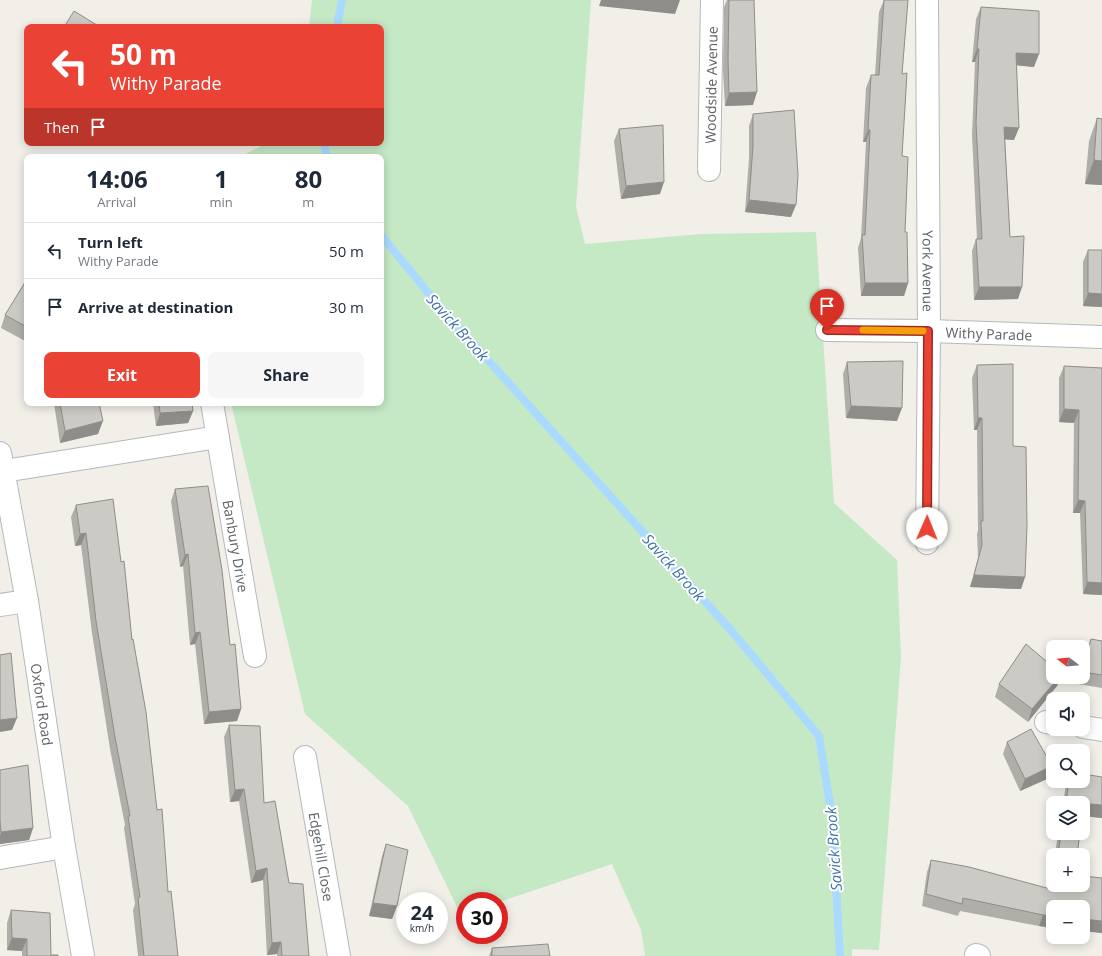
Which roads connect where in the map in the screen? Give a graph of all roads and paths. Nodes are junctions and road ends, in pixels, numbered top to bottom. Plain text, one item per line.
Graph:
1 (712, 0) edge
2 (926, 0) edge
3 (709, 170) dead end
4 (827, 330) dead end
5 (928, 331) junction
6 (1102, 337) edge
7 (213, 406) edge
8 (218, 437) junction
9 (2, 462) edge
10 (927, 543) dead end
11 (27, 602) junction
12 (0, 605) edge
13 (255, 656) dead end
14 (1090, 728) edge
15 (1102, 730) edge
16 (305, 757) dead end
17 (64, 847) junction
18 (0, 858) edge
19 (83, 956) edge
20 (339, 956) edge

1 - 3 street, Woodside Avenue
2 - 5 street, York Avenue
4 - 5 street, Withy Parade
5 - 6 street, Withy Parade
5 - 10 street, York Avenue
7 - 8 street, Banbury Drive
8 - 9 street
8 - 13 street, Banbury Drive
9 - 11 street, Oxford Road
11 - 12 street
11 - 17 street, Oxford Road
14 - 15 street
16 - 20 street, Edgehill Close
17 - 18 street
17 - 19 street, Oxford Road

